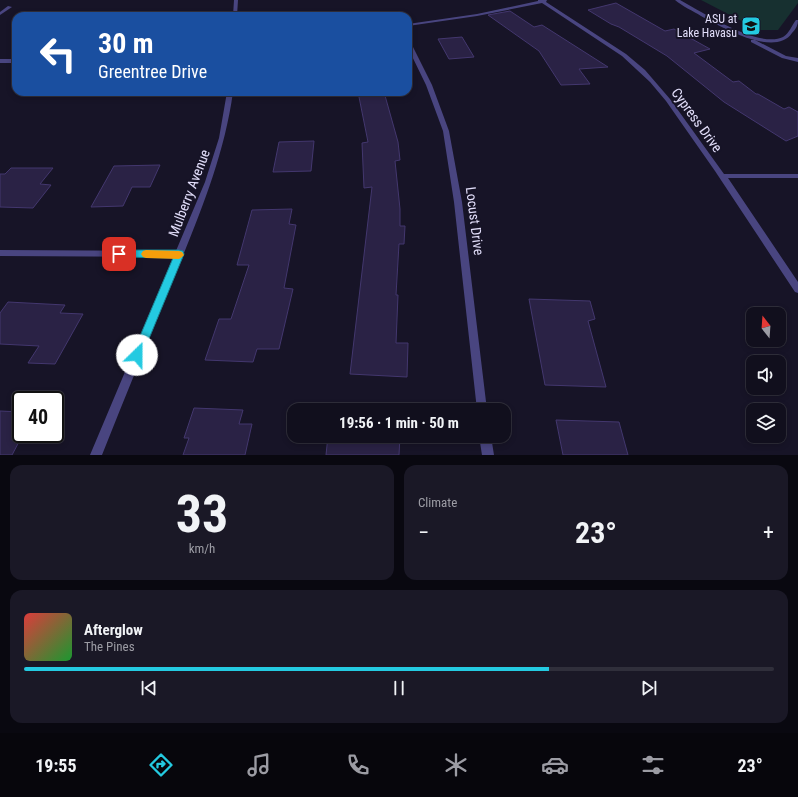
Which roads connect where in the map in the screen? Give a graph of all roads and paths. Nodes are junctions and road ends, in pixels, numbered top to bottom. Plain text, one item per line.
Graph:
1 (236, 0) edge
2 (544, 0) edge
3 (677, 0) edge
4 (10, 7) dead end
5 (235, 12) edge
6 (0, 14) edge
7 (798, 21) edge
8 (412, 24) edge
9 (738, 33) junction
10 (412, 51) edge
11 (12, 60) edge
12 (798, 60) edge
13 (0, 61) edge
14 (230, 96) edge
15 (723, 176) junction
16 (798, 176) edge
17 (0, 253) edge
18 (179, 254) junction
19 (798, 289) edge
20 (481, 403) edge
21 (486, 443) edge
22 (96, 455) edge
23 (488, 455) edge

1 - 5 street
2 - 8 street
2 - 15 street, Cypress Drive
3 - 9 street
4 - 6 street
7 - 9 street
9 - 12 street
10 - 20 street, Locust Drive
11 - 13 street
14 - 18 street, Mulberry Avenue
15 - 16 street
15 - 19 street, Cypress Drive
17 - 18 street
18 - 22 street, Mulberry Avenue
21 - 23 street

